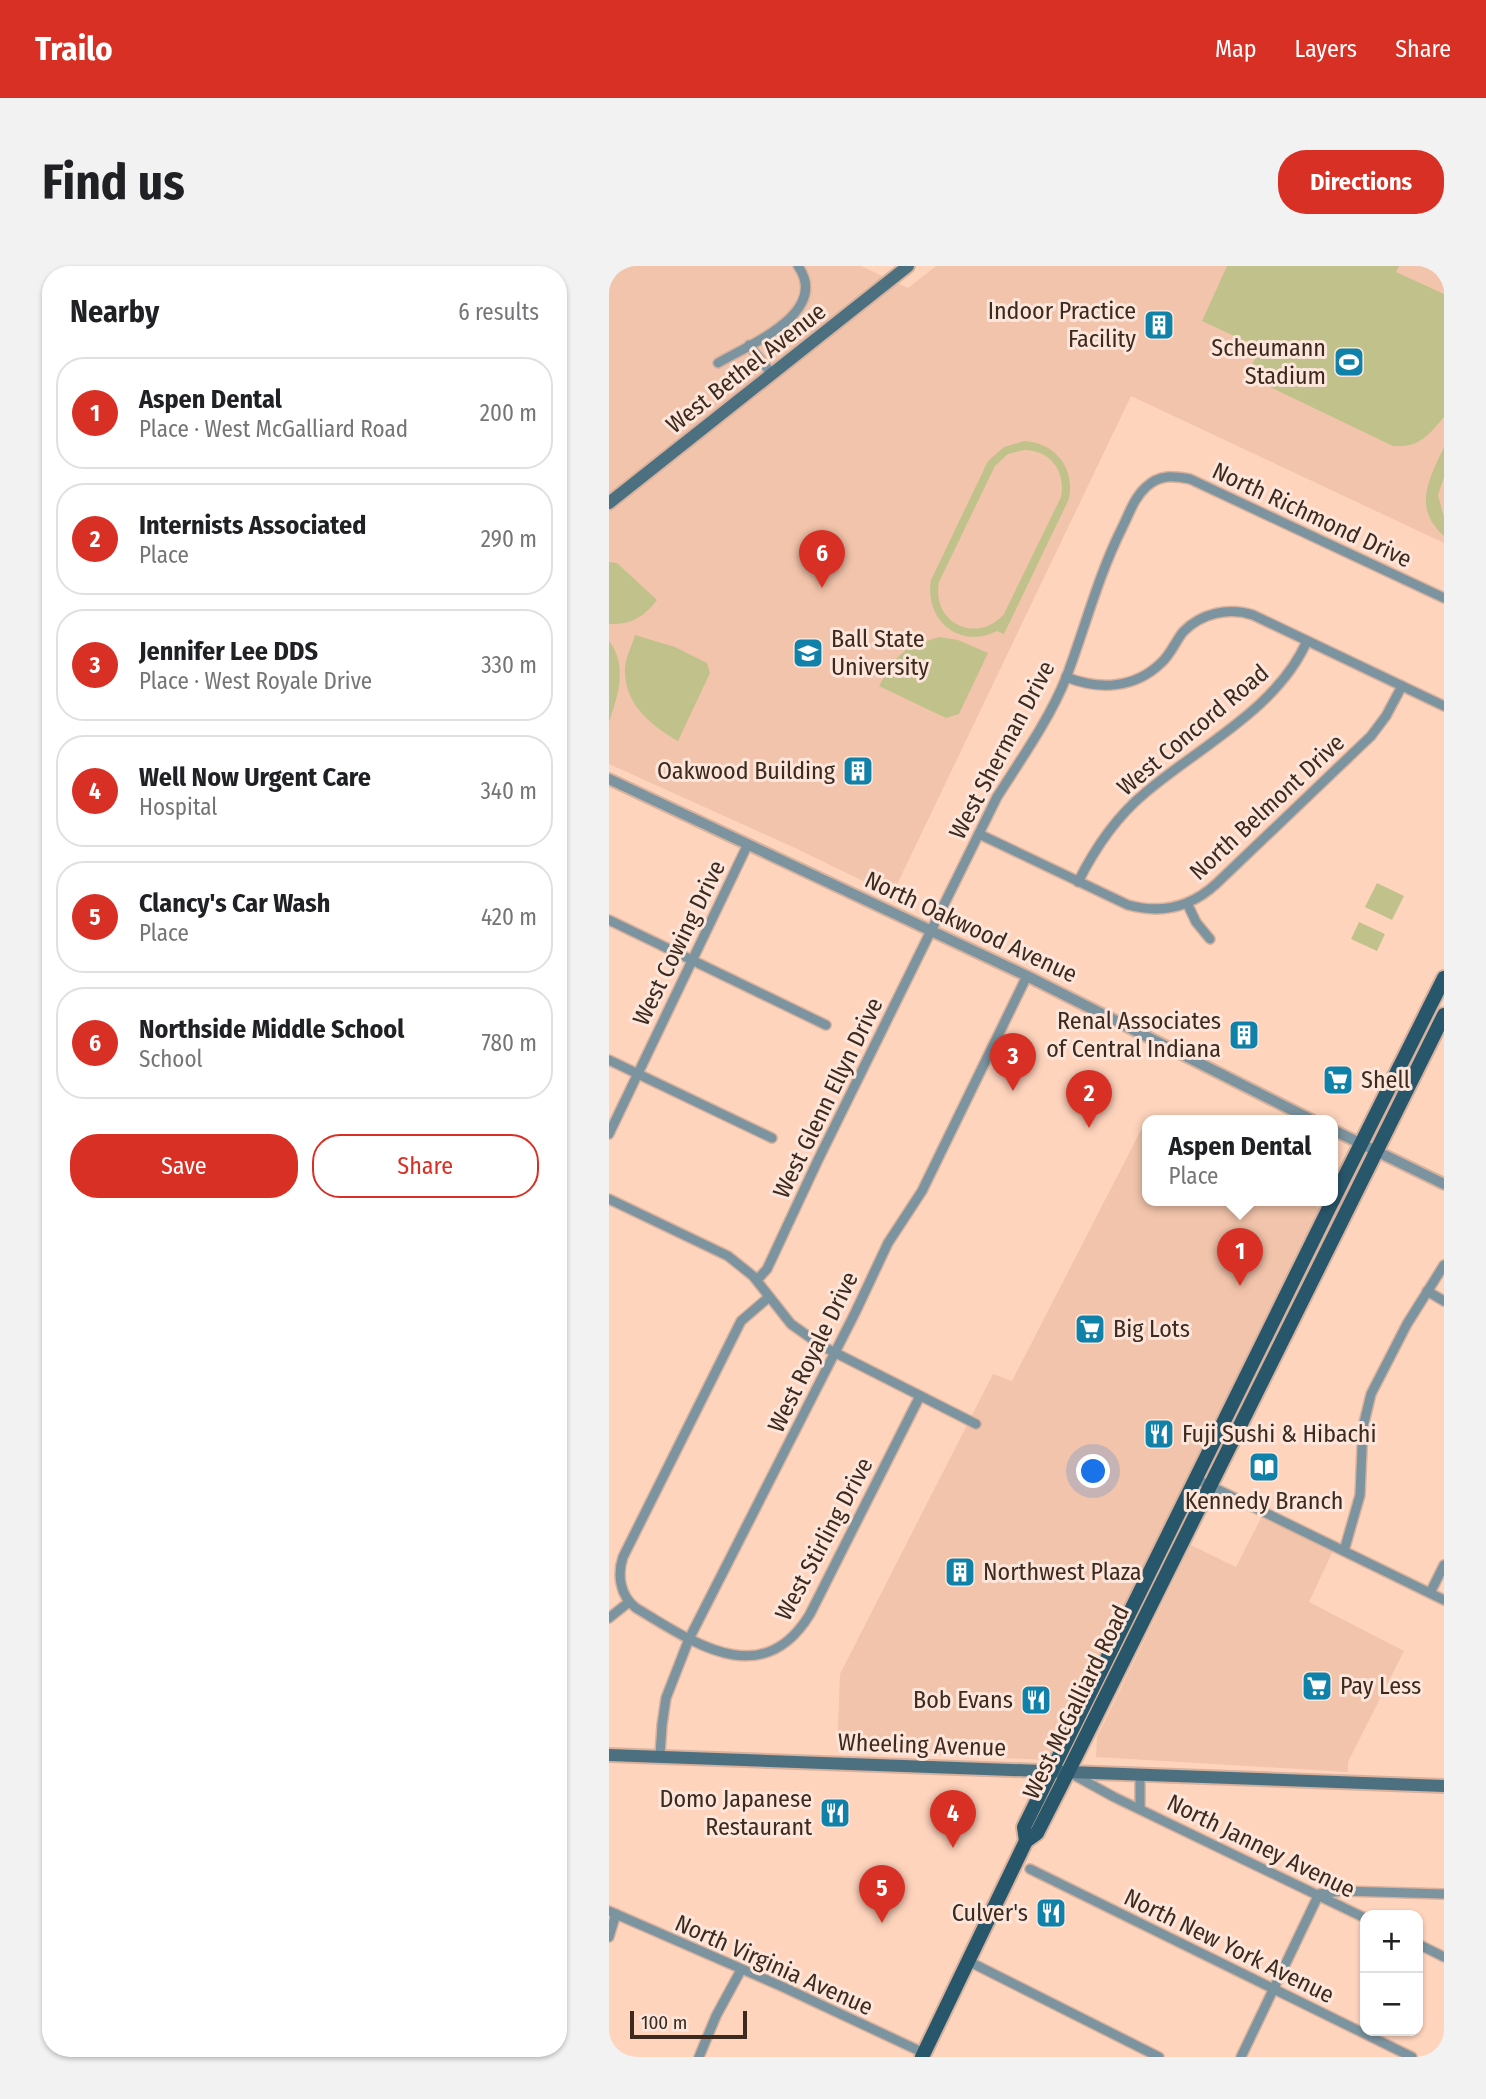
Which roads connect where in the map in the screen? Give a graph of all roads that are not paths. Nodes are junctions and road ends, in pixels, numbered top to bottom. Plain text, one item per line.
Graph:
1 (798, 266) edge
2 (908, 266) edge
3 (750, 345) junction
4 (717, 363) dead end
5 (772, 374) junction
6 (1161, 477) joint
7 (609, 503) edge
8 (1444, 598) edge
9 (1307, 641) junction
10 (1066, 677) junction
11 (1402, 686) junction
12 (1444, 706) edge
13 (609, 779) edge
14 (979, 835) junction
15 (748, 844) junction
16 (1078, 881) junction
17 (1187, 903) junction
18 (609, 920) edge
19 (932, 931) junction
20 (1210, 939) dead end
21 (692, 960) junction
22 (1027, 976) junction
23 (1444, 978) edge
24 (1444, 1015) edge
25 (826, 1025) dead end
26 (609, 1060) edge
27 (638, 1073) junction
28 (1302, 1115) edge
29 (1338, 1132) edge
30 (609, 1134) edge
31 (772, 1138) dead end
32 (1361, 1144) junction
33 (1375, 1151) junction
34 (1444, 1184) edge
35 (1338, 1190) edge
36 (609, 1199) edge
37 (1330, 1206) edge
38 (1444, 1265) edge
39 (757, 1280) junction
40 (1427, 1291) junction
41 (769, 1297) junction
42 (1444, 1301) edge
43 (835, 1353) junction
44 (920, 1396) junction
45 (976, 1424) dead end
46 (1203, 1481) junction
47 (1344, 1551) junction
48 (1444, 1565) edge
49 (1430, 1593) junction
50 (1444, 1600) edge
51 (629, 1602) junction
52 (609, 1618) edge
53 (689, 1639) junction
54 (609, 1755) edge
55 (660, 1755) junction
56 (1051, 1771) junction
57 (1068, 1772) junction
58 (1140, 1775) junction
59 (1444, 1786) edge
60 (1140, 1809) junction
61 (1026, 1840) junction
62 (1030, 1869) dead end
63 (1319, 1894) junction
64 (1444, 1894) edge
65 (612, 1913) edge
66 (1360, 1915) edge
67 (609, 1937) edge
68 (1423, 1946) edge
69 (1444, 1957) edge
70 (968, 1961) junction
71 (741, 1970) junction
72 (1274, 1989) junction
73 (923, 2055) edge
74 (699, 2057) edge
75 (1159, 2057) edge
76 (1241, 2057) edge
77 (1412, 2057) edge

1 - 3 street
2 - 5 main road, West Bethel Avenue
3 - 4 street
3 - 5 street
5 - 7 main road, West Bethel Avenue
6 - 8 street, North Richmond Drive
6 - 10 street, West Sherman Drive
9 - 10 street
9 - 11 street
9 - 16 street, West Concord Road
10 - 14 street, West Sherman Drive
11 - 12 street
11 - 17 street, North Belmont Drive
13 - 15 street, North Oakwood Avenue
14 - 16 street, North Belmont Drive
14 - 19 street, West Sherman Drive
15 - 19 street, North Oakwood Avenue
15 - 21 street, West Cowing Drive
16 - 17 street, North Belmont Drive
17 - 20 street
18 - 21 street
19 - 22 street, North Oakwood Avenue
19 - 39 street, West Glenn Ellyn Drive
21 - 25 street
21 - 27 street, West Cowing Drive
22 - 28 street, North Oakwood Avenue
22 - 43 street, West Royale Drive
23 - 32 main road, West McGalliard Road
24 - 33 main road, West McGalliard Road
26 - 27 street
27 - 30 street, West Cowing Drive
27 - 31 street
29 - 32 street
32 - 33 street
32 - 35 main road, West McGalliard Road
33 - 34 street
33 - 46 main road, West McGalliard Road
36 - 39 street
37 - 46 main road, West McGalliard Road
38 - 40 street
39 - 41 street
40 - 42 street
40 - 47 street
41 - 43 street
41 - 51 street
43 - 44 street
43 - 53 street, West Royale Drive
44 - 45 street
44 - 53 street, West Stirling Drive
46 - 47 street
46 - 56 main road, West McGalliard Road
46 - 57 main road, West McGalliard Road
47 - 49 street
48 - 49 street
49 - 50 street
51 - 52 street
51 - 53 street
53 - 55 street, West Royale Drive
54 - 55 main road, Wheeling Avenue
55 - 56 main road, Wheeling Avenue
56 - 57 main road, Wheeling Avenue
56 - 61 main road, West McGalliard Road
57 - 58 main road, Wheeling Avenue
57 - 60 street, North Janney Avenue
57 - 61 main road, West McGalliard Road
58 - 59 main road, Wheeling Avenue
58 - 60 street, North Janney Avenue
60 - 63 street, North Janney Avenue
61 - 70 main road, West McGalliard Road
62 - 72 street, North New York Avenue
63 - 64 street
63 - 66 street, North Janney Avenue
63 - 72 street
65 - 67 street
65 - 71 street, North Virginia Avenue
68 - 69 street
70 - 73 main road, West McGalliard Road
70 - 75 street
71 - 73 street, North Virginia Avenue
71 - 74 street
72 - 76 street
72 - 77 street, North New York Avenue

